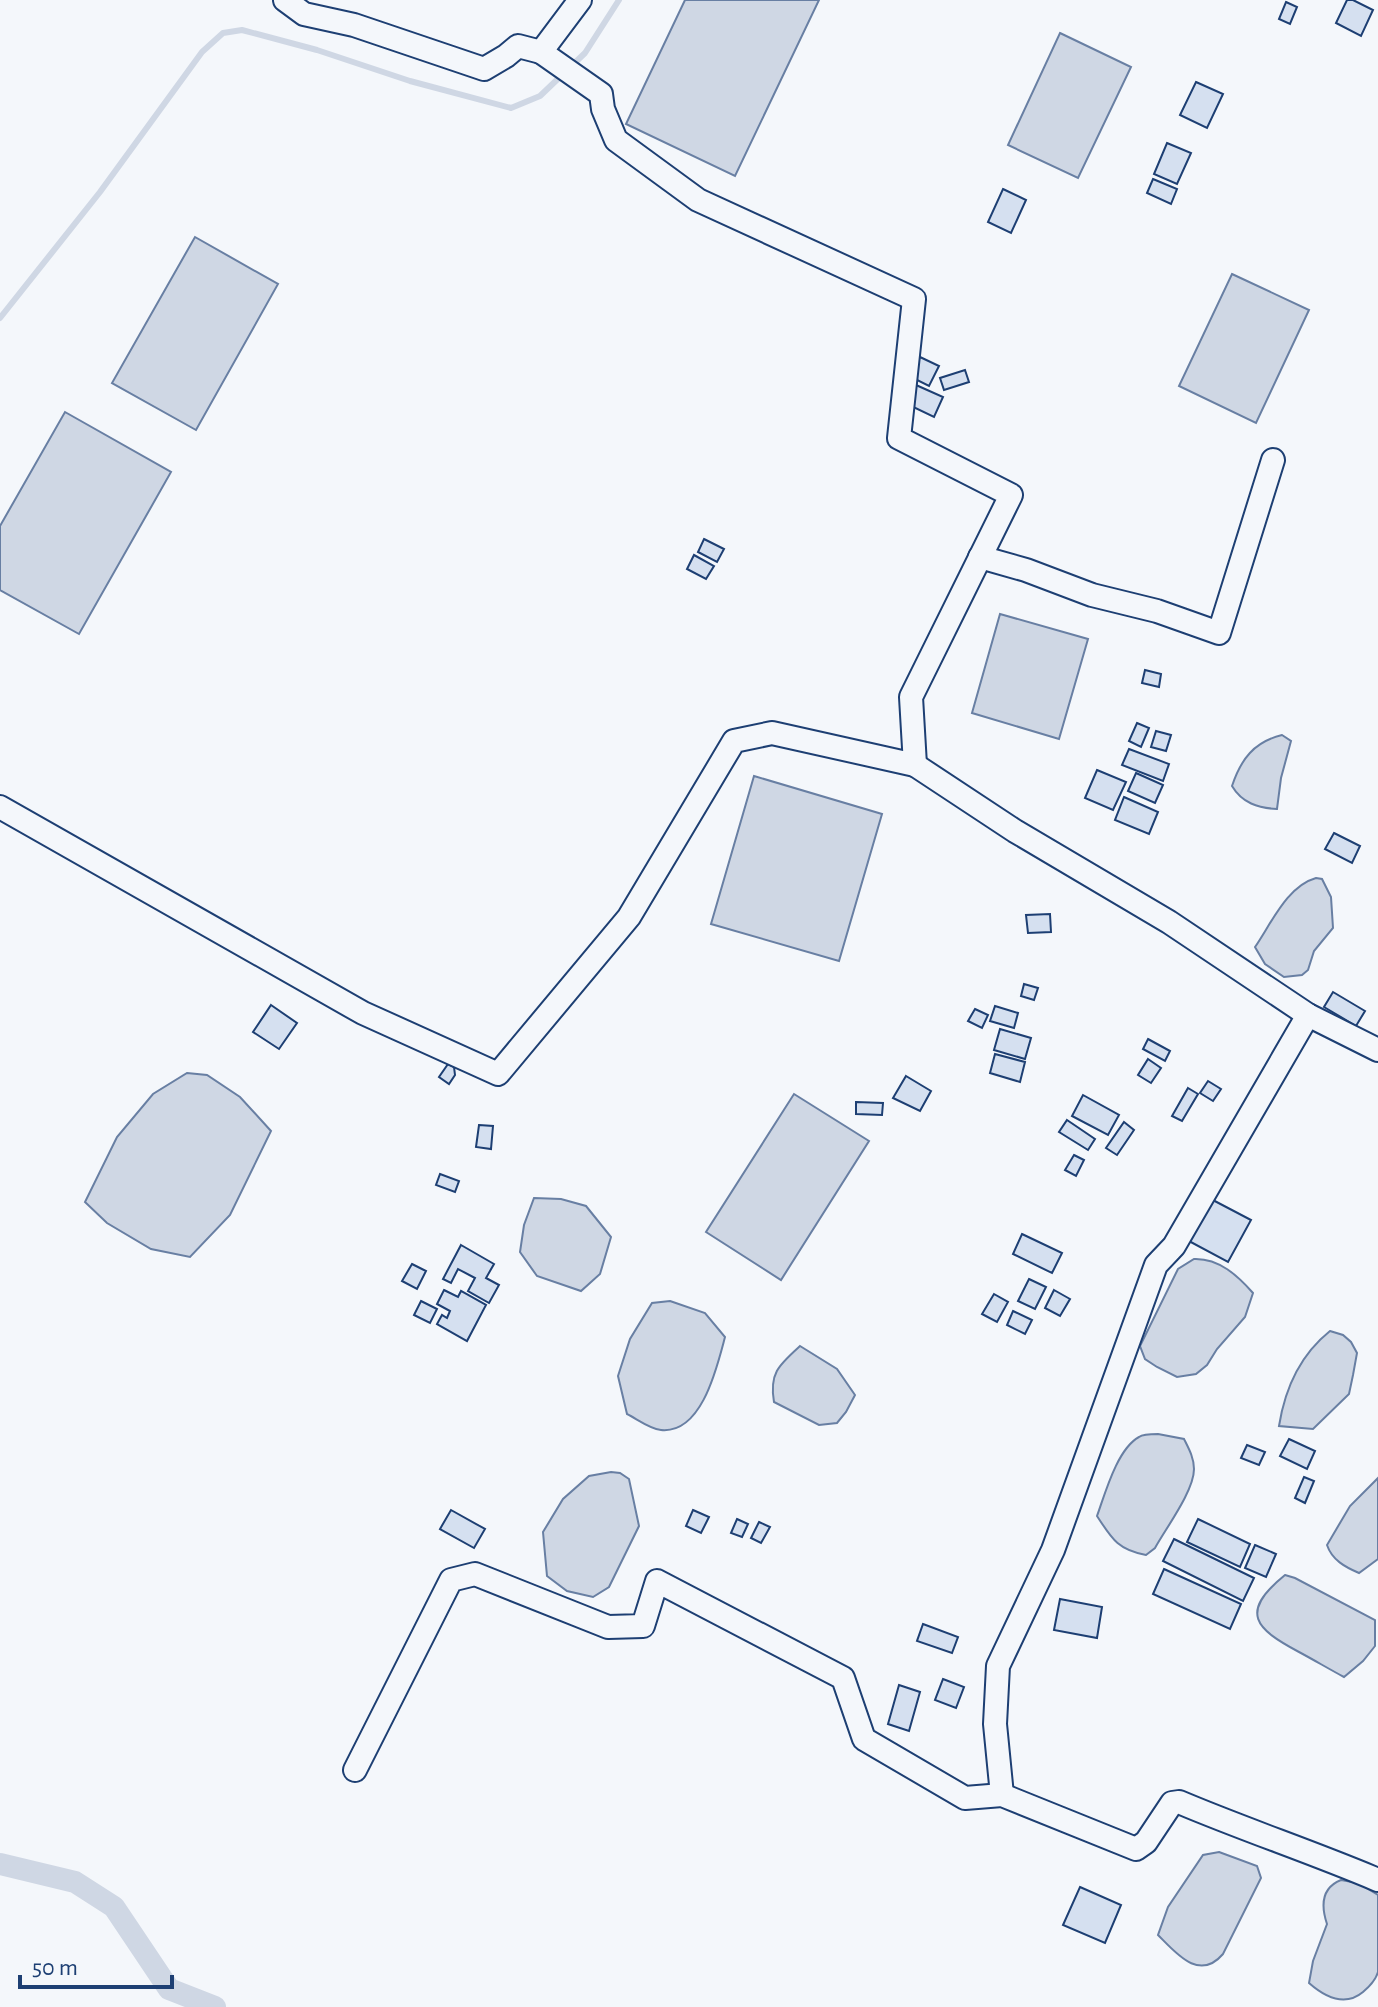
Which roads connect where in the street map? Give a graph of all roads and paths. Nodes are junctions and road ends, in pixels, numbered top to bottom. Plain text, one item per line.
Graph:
1 (285, 0) edge
2 (580, 0) edge
3 (547, 56) junction
4 (1273, 460) dead end
5 (980, 557) junction
6 (915, 765) junction
7 (0, 807) edge
8 (1308, 1015) junction
9 (1378, 1050) edge
10 (355, 1770) dead end
11 (1002, 1795) junction
12 (1378, 1880) edge

1 - 3 street
2 - 3 street
3 - 5 street
4 - 5 street
5 - 6 street
6 - 7 street
6 - 8 street
8 - 9 street
8 - 11 street
10 - 11 street
11 - 12 street

